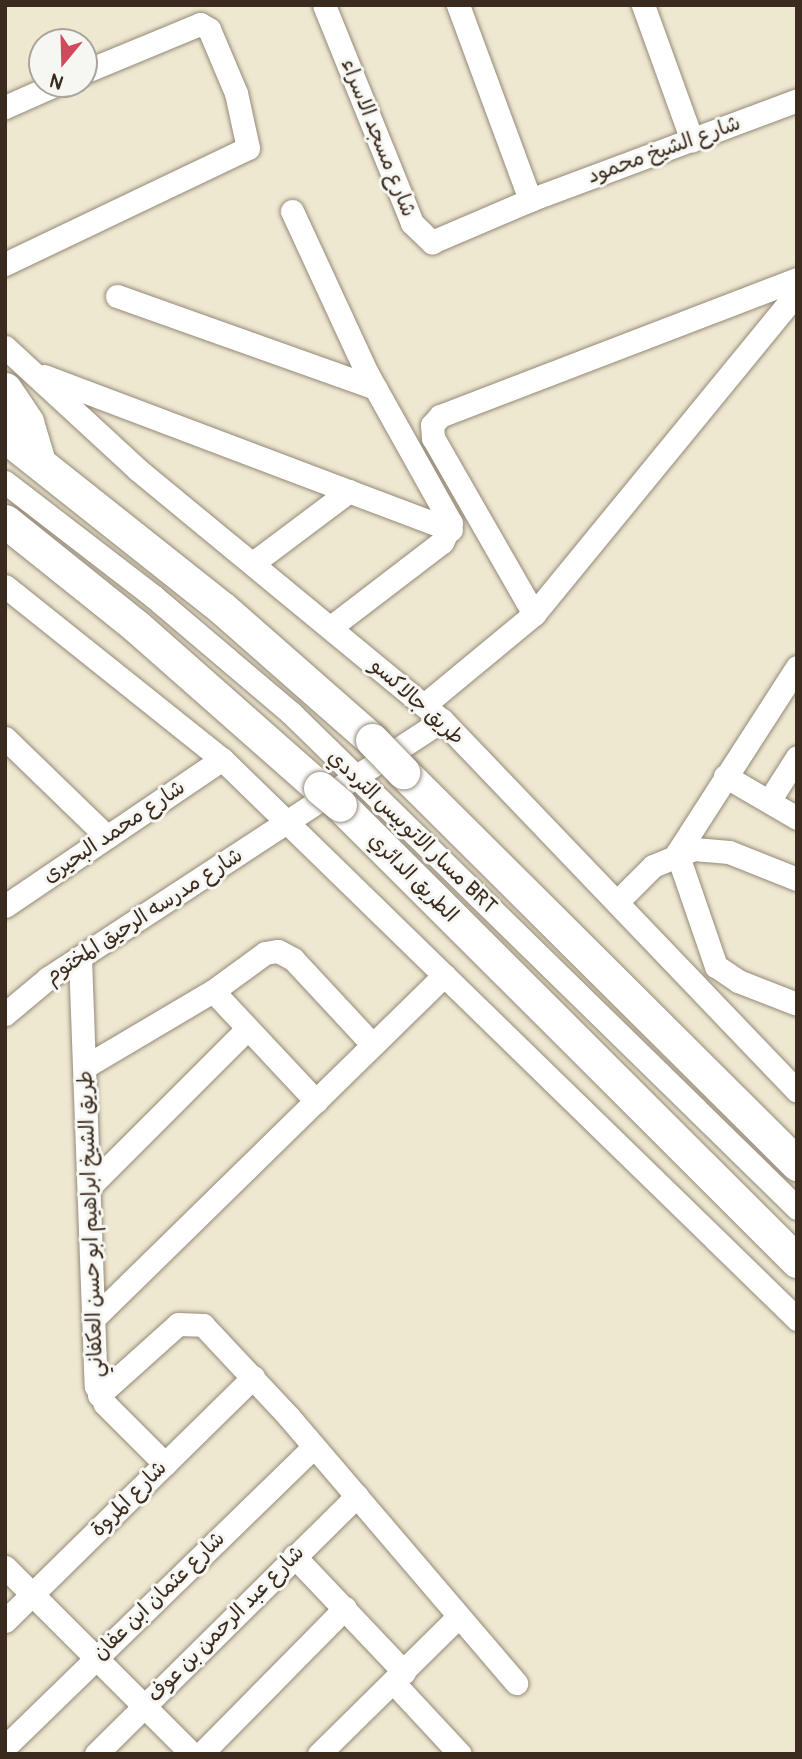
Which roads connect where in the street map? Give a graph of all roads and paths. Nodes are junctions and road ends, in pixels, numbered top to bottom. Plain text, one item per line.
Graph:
1 (324, 5) edge
2 (458, 5) edge
3 (643, 5) edge
4 (98, 66) edge
5 (28, 97) edge
6 (797, 100) edge
7 (5, 107) edge
8 (692, 140) junction
9 (530, 200) junction
10 (292, 211) dead end
11 (5, 264) edge
12 (797, 279) edge
13 (797, 293) edge
14 (117, 296) dead end
15 (5, 347) edge
16 (18, 380) edge
17 (375, 388) junction
18 (5, 436) edge
19 (39, 462) junction
20 (5, 482) edge
21 (349, 491) junction
22 (5, 521) edge
23 (451, 530) junction
24 (253, 563) junction
25 (5, 586) edge
26 (534, 614) junction
27 (331, 627) junction
28 (797, 667) edge
29 (424, 705) junction
30 (442, 720) junction
31 (5, 738) edge
32 (797, 757) edge
33 (222, 759) junction
34 (725, 776) junction
35 (769, 801) junction
36 (797, 818) edge
37 (288, 823) junction
38 (107, 837) junction
39 (677, 853) junction
40 (797, 879) edge
41 (617, 902) junction
42 (5, 906) edge
43 (80, 958) junction
44 (444, 975) junction
45 (213, 991) junction
46 (797, 1004) edge
47 (5, 1014) edge
48 (248, 1028) junction
49 (373, 1045) junction
50 (86, 1066) junction
51 (797, 1091) edge
52 (316, 1101) junction
53 (797, 1164) edge
54 (90, 1186) junction
55 (797, 1208) edge
56 (797, 1261) edge
57 (94, 1318) junction
58 (797, 1319) edge
59 (253, 1377) junction
60 (99, 1395) junction
61 (314, 1446) junction
62 (165, 1464) junction
63 (356, 1496) junction
64 (294, 1556) junction
65 (5, 1567) edge
66 (32, 1594) junction
67 (345, 1608) junction
68 (458, 1617) junction
69 (5, 1621) edge
70 (95, 1657) junction
71 (399, 1677) junction
72 (516, 1683) dead end
73 (144, 1706) junction
74 (5, 1747) edge
75 (96, 1754) edge
76 (191, 1754) edge
77 (201, 1754) edge
78 (318, 1754) edge
79 (460, 1754) edge

1 - 9 street, شارع مسجد الاسراء
2 - 9 street
3 - 8 street
4 - 11 street
5 - 7 street
6 - 8 street, شارع الشيخ محمود
8 - 9 street, شارع الشيخ محمود
10 - 17 street
12 - 26 street
13 - 26 street
14 - 17 street
15 - 16 street, طريق جالاكسو
16 - 19 highway
16 - 21 street
16 - 24 street, طريق جالاكسو
17 - 23 street
18 - 19 highway
19 - 53 highway, bridge
20 - 55 street, مسار الاتوبيس الترددي BRT
21 - 23 street
21 - 24 street
22 - 56 highway, الطريق الدائري
23 - 27 street
24 - 27 street, طريق جالاكسو
25 - 33 street
26 - 29 street
27 - 29 street, طريق جالاكسو
28 - 34 street
29 - 30 street, طريق جالاكسو
30 - 37 street, شارع مدرسه الرحيق المختوم
30 - 41 street, طريق جالاكسو
31 - 38 street
32 - 35 street
33 - 37 street
33 - 38 street, شارع محمد البحيرى
34 - 35 street
34 - 39 street
35 - 36 street
37 - 43 street, شارع مدرسه الرحيق المختوم
37 - 44 street
38 - 42 street, شارع محمد البحيرى
39 - 40 street
39 - 41 street
39 - 46 street
41 - 51 street, طريق جالاكسو
43 - 47 street, شارع مدرسه الرحيق المختوم
43 - 50 street, طريق الشيخ ابراهيم ابو حسن العكفاني
44 - 49 street
44 - 58 street
45 - 48 street
45 - 49 street
45 - 50 street
48 - 52 street
48 - 54 street
49 - 52 street
50 - 54 street, طريق الشيخ ابراهيم ابو حسن العكفاني
52 - 57 street
54 - 57 street, طريق الشيخ ابراهيم ابو حسن العكفاني
57 - 60 street, طريق الشيخ ابراهيم ابو حسن العكفاني
59 - 60 street
59 - 61 street
59 - 62 street, شارع المروة
60 - 62 street, طريق الشيخ ابراهيم ابو حسن العكفاني
61 - 63 street
61 - 70 street, شارع عثمان ابن عفان
62 - 66 street, شارع المروة
63 - 64 street, شارع عبد الرحمن بن عوف
63 - 68 street
64 - 67 street
64 - 73 street, شارع عبد الرحمن بن عوف
65 - 66 street
66 - 69 street, شارع المروة
66 - 70 street
67 - 71 street
67 - 77 street
68 - 71 street
68 - 72 street
70 - 73 street
70 - 74 street, شارع عثمان ابن عفان
71 - 78 street
71 - 79 street
73 - 75 street, شارع عبد الرحمن بن عوف
73 - 76 street

